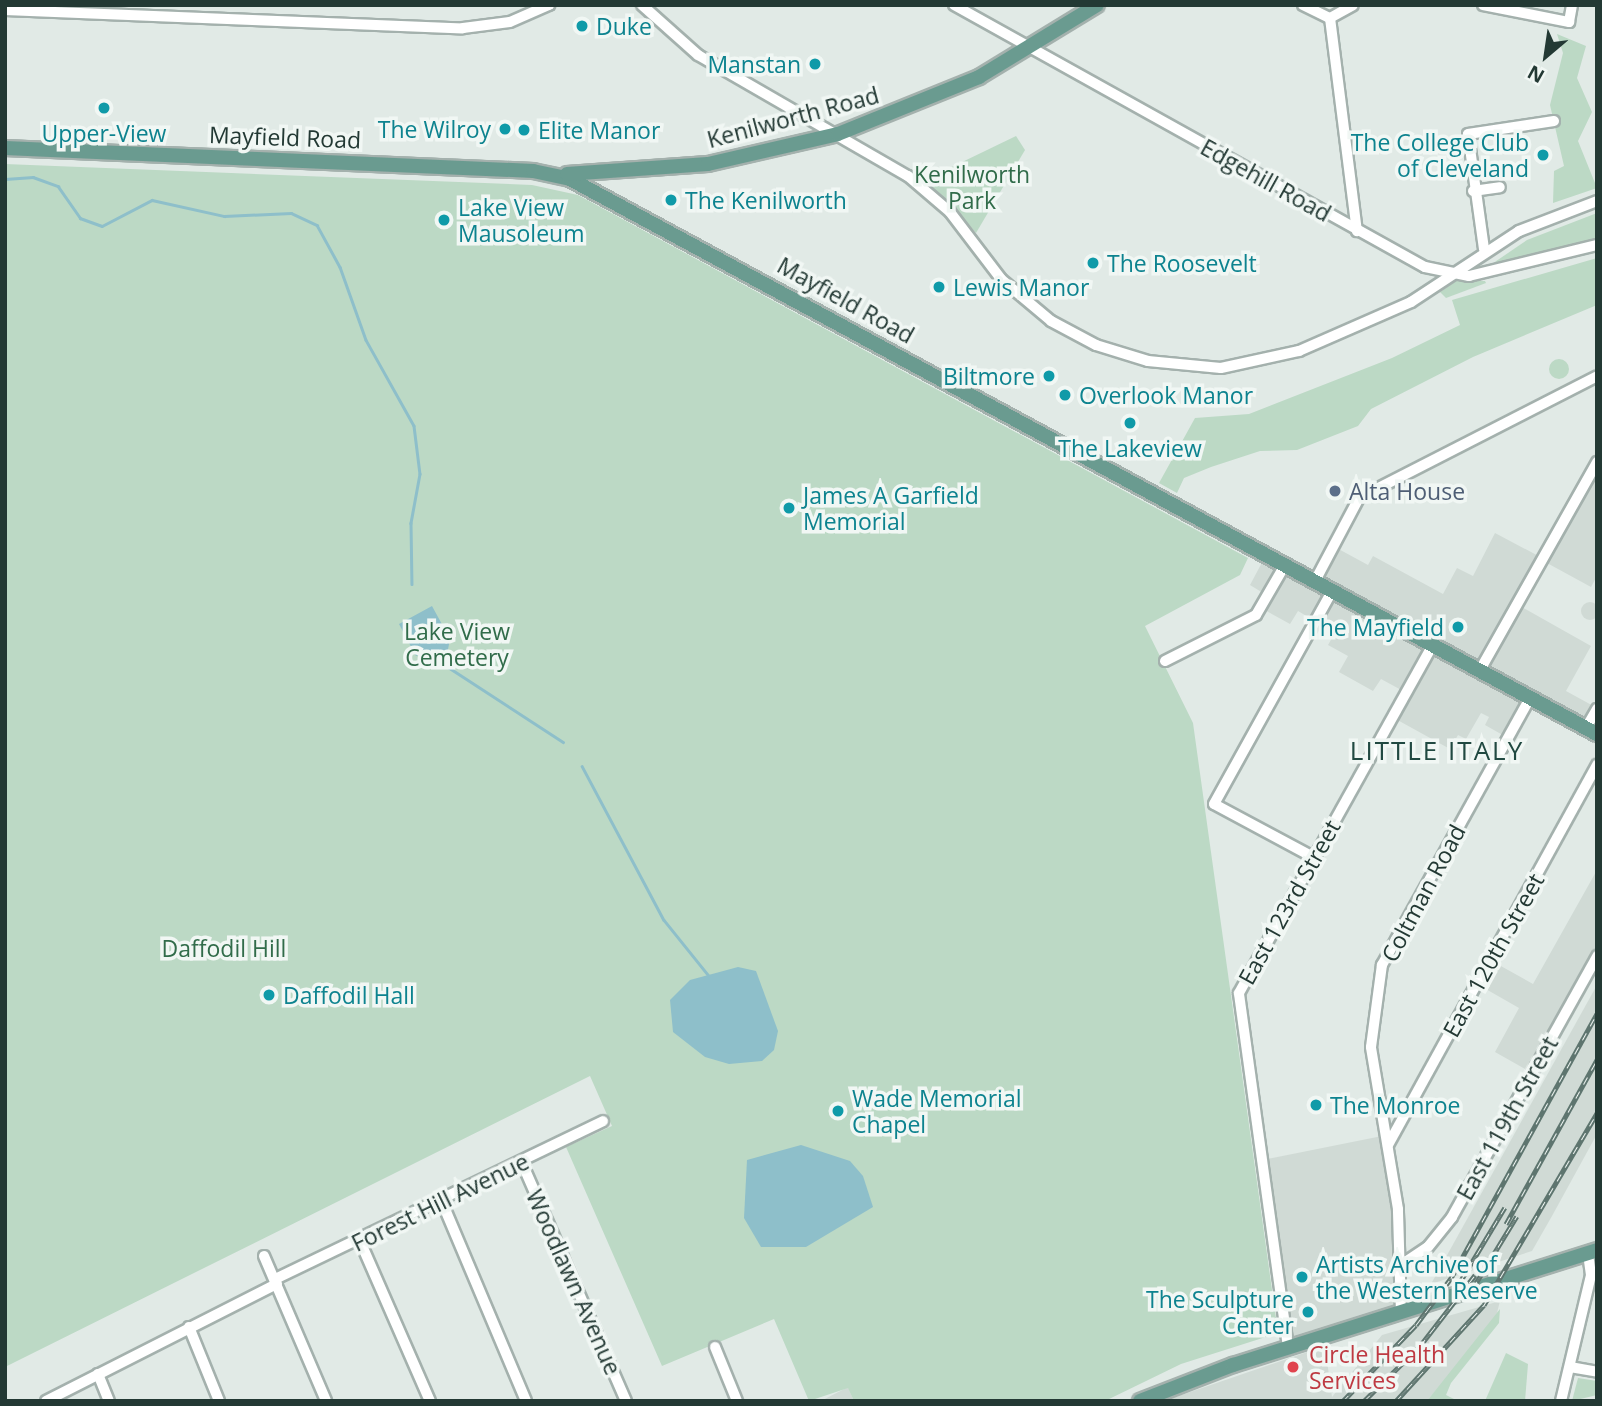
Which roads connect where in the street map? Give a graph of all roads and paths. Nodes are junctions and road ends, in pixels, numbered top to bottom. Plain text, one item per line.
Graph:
1 (549, 5) edge
2 (642, 5) edge
3 (954, 5) edge
4 (1097, 5) edge
5 (1303, 5) edge
6 (1353, 5) edge
7 (1483, 5) edge
8 (1572, 5) edge
9 (5, 10) edge
10 (1331, 18) junction
11 (1033, 49) junction
12 (1554, 121) dead end
13 (838, 134) junction
14 (5, 148) edge
15 (558, 175) junction
16 (1500, 187) dead end
17 (1473, 191) junction
18 (1597, 201) edge
19 (1357, 231) junction
20 (1597, 245) edge
21 (1484, 249) junction
22 (1448, 274) junction
23 (1597, 376) edge
24 (1597, 462) edge
25 (1285, 565) junction
26 (1315, 581) junction
27 (1332, 591) junction
28 (1433, 645) junction
29 (1165, 661) dead end
30 (1480, 670) junction
31 (1530, 698) junction
32 (1597, 709) edge
33 (1592, 731) edge
34 (1597, 765) edge
35 (1313, 857) junction
36 (1597, 956) edge
37 (603, 1121) dead end
38 (1388, 1145) junction
39 (522, 1163) junction
40 (442, 1202) junction
41 (360, 1241) junction
42 (1593, 1252) edge
43 (264, 1256) dead end
44 (1401, 1265) junction
45 (276, 1282) junction
46 (1401, 1314) junction
47 (189, 1327) junction
48 (715, 1347) dead end
49 (1288, 1348) junction
50 (1570, 1367) junction
51 (1597, 1372) edge
52 (98, 1374) junction
53 (46, 1401) edge
54 (109, 1401) edge
55 (219, 1401) edge
56 (326, 1401) edge
57 (430, 1401) edge
58 (526, 1401) edge
59 (626, 1401) edge
60 (737, 1401) edge
61 (1140, 1401) edge
62 (1561, 1401) edge

1 - 9 street
2 - 13 street
3 - 11 street, Edgehill Road
4 - 11 main road, Kenilworth Road
5 - 10 street
6 - 10 street
7 - 8 street
10 - 19 street
11 - 13 main road, Kenilworth Road
11 - 19 street, Edgehill Road
12 - 17 street
13 - 15 main road, Kenilworth Road
13 - 22 street
14 - 15 main road, Mayfield Road
15 - 25 main road, Mayfield Road
16 - 17 street
17 - 21 street
18 - 21 street
19 - 22 street, Edgehill Road
20 - 22 street, Edgehill Road
21 - 22 street
23 - 26 street
24 - 30 street
25 - 26 main road, Mayfield Road
25 - 29 street
26 - 27 main road, Mayfield Road
27 - 28 main road, Mayfield Road
27 - 35 street
28 - 30 main road, Mayfield Road
28 - 35 street, East 123rd Street
30 - 31 main road, Mayfield Road
31 - 33 main road, Mayfield Road
31 - 38 street, Coltman Road
32 - 33 street
34 - 38 street, East 120th Street
35 - 49 street, East 123rd Street
36 - 44 street, East 119th Street
37 - 39 street, Forest Hill Avenue
38 - 44 street, Coltman Road
39 - 40 street, Forest Hill Avenue
39 - 59 street, Woodlawn Avenue
40 - 41 street, Forest Hill Avenue
40 - 58 street
41 - 45 street, Forest Hill Avenue
41 - 57 street
42 - 46 main road
42 - 50 street
43 - 45 street
44 - 46 street, Coltman Road
45 - 47 street, Forest Hill Avenue
45 - 56 street
46 - 49 main road
47 - 52 street, Forest Hill Avenue
47 - 55 street
48 - 60 street
49 - 61 main road
50 - 51 street
50 - 62 street
52 - 53 street, Forest Hill Avenue
52 - 54 street

